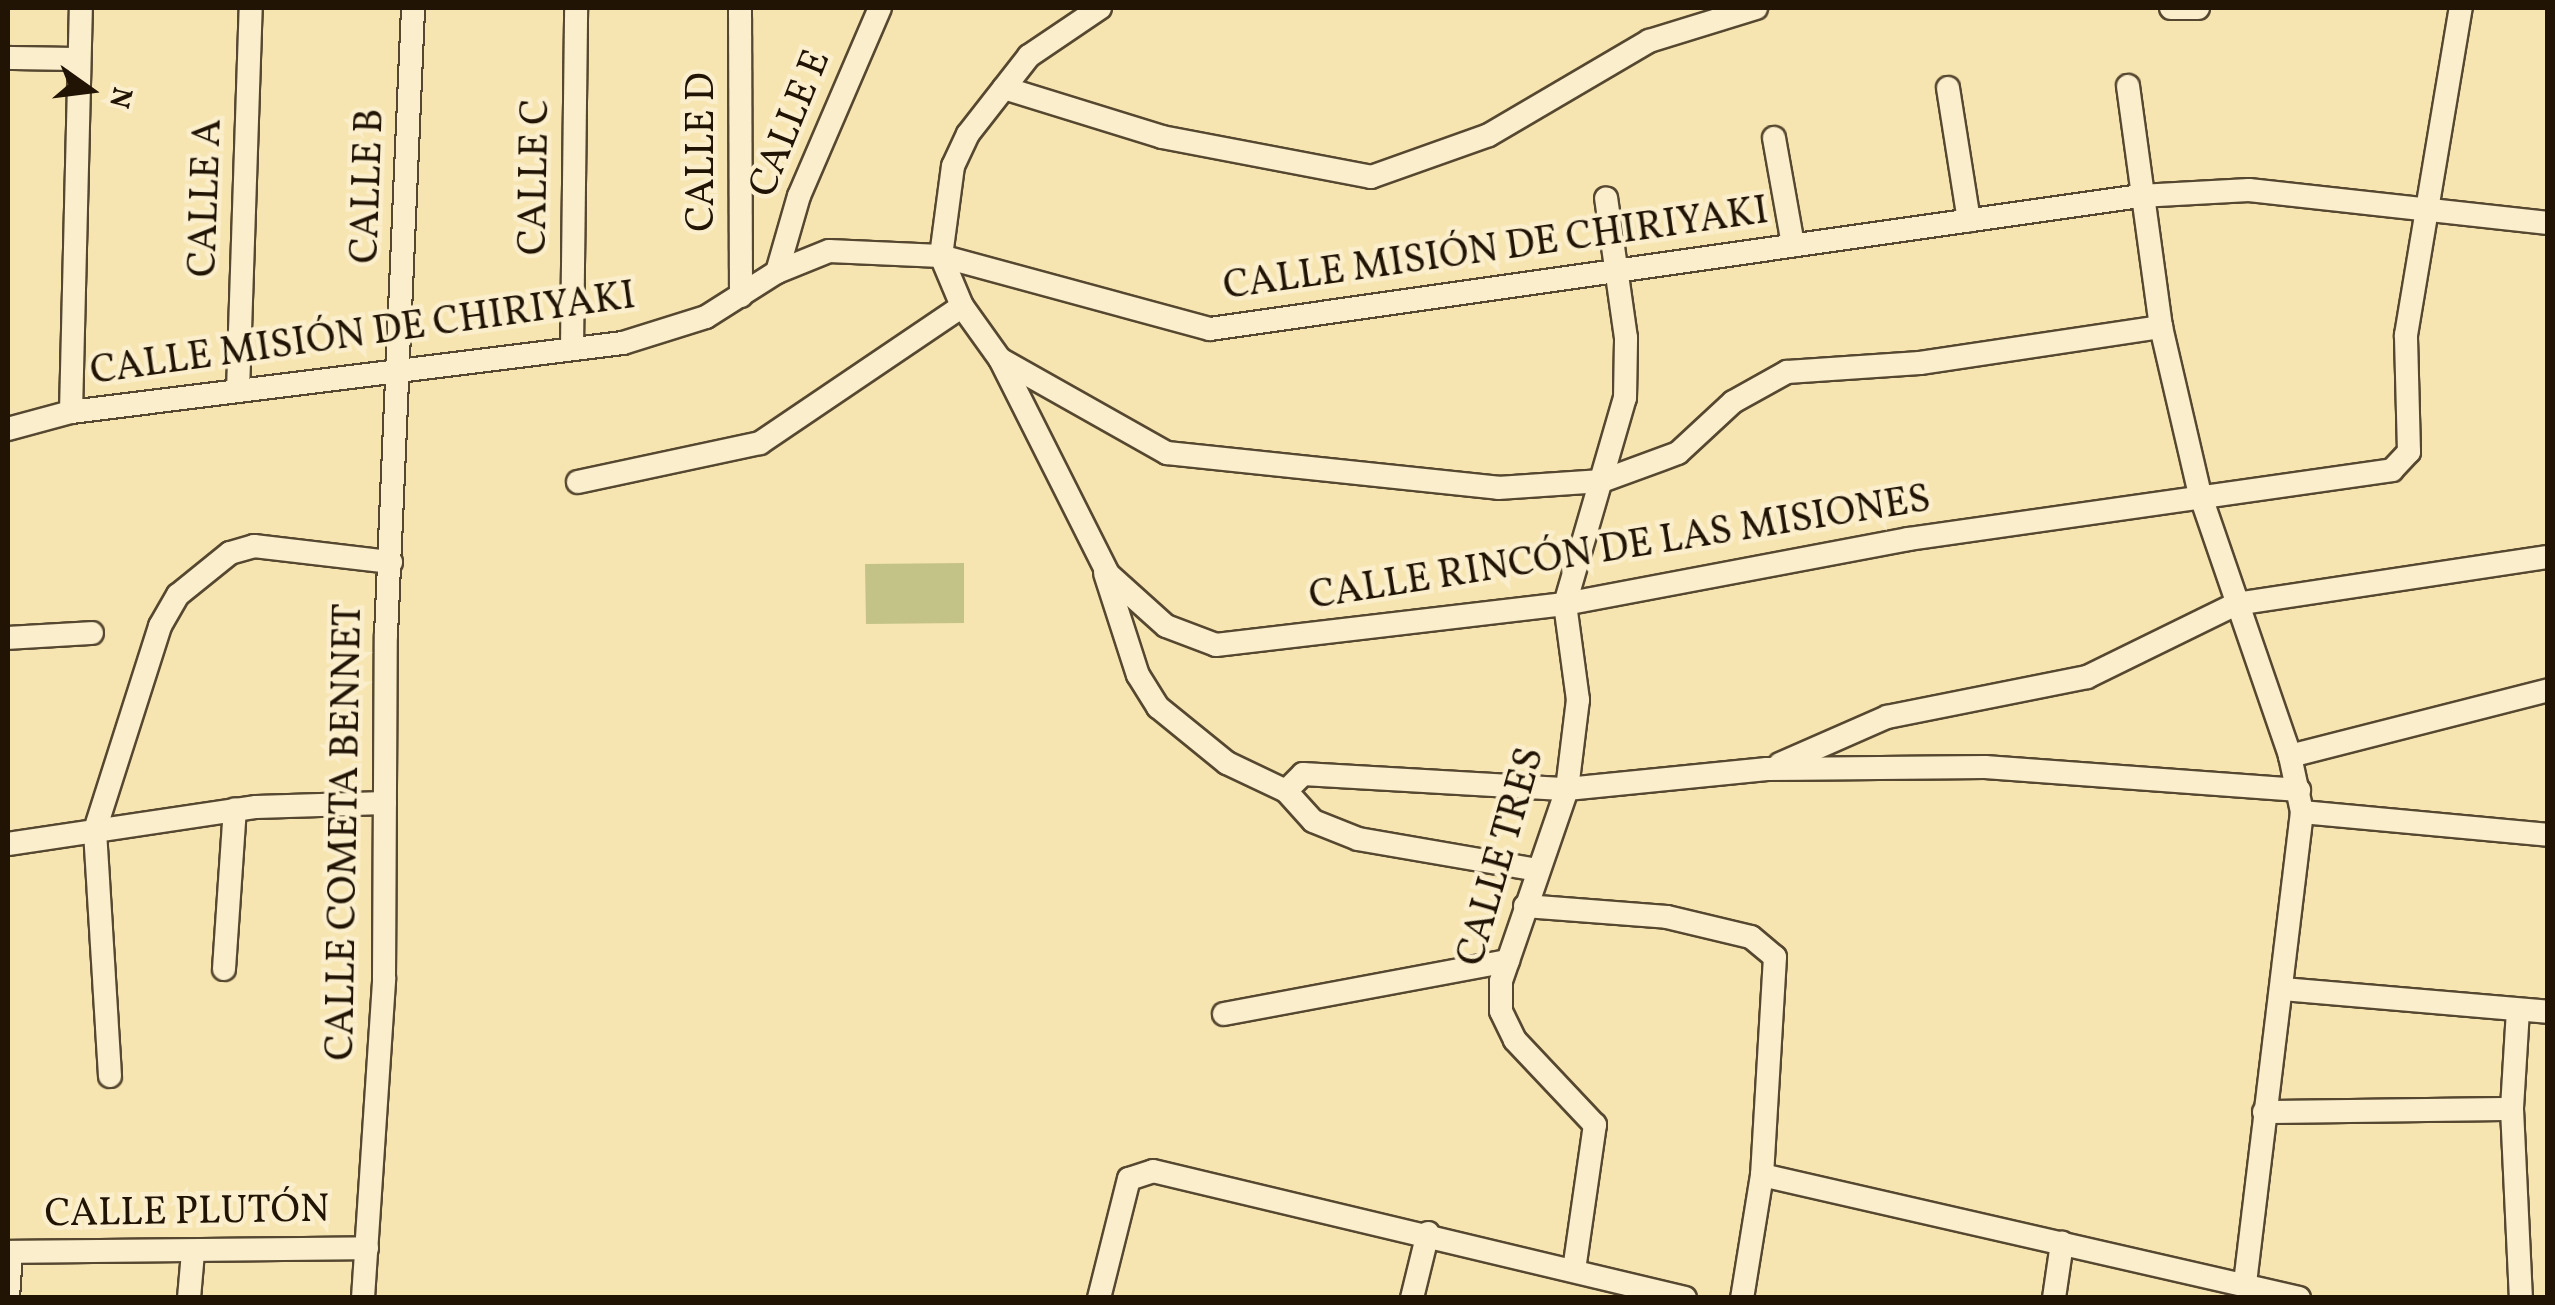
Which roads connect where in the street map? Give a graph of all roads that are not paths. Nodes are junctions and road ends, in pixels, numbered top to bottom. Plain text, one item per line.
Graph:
1 (80, 8) edge
2 (251, 8) edge
3 (413, 8) edge
4 (576, 8) edge
5 (740, 8) edge
6 (880, 8) edge
7 (1100, 8) edge
8 (1756, 8) edge
9 (2170, 8) edge
10 (2198, 8) edge
11 (2461, 8) edge
12 (8, 58) edge
13 (79, 59) junction
14 (2128, 86) dead end
15 (1004, 88) junction
16 (1948, 88) dead end
17 (1774, 138) dead end
18 (2140, 196) junction
19 (1606, 198) dead end
20 (2422, 208) junction
21 (1969, 220) junction
22 (2548, 224) edge
23 (1793, 245) junction
24 (941, 256) junction
25 (1614, 270) junction
26 (777, 272) junction
27 (742, 296) junction
28 (962, 306) junction
29 (2162, 327) junction
30 (572, 348) junction
31 (1000, 359) junction
32 (400, 367) junction
33 (238, 391) junction
34 (71, 412) junction
35 (8, 429) edge
36 (1602, 481) junction
37 (578, 482) dead end
38 (2200, 494) junction
39 (2548, 557) edge
40 (391, 562) junction
41 (1104, 567) junction
42 (1564, 604) junction
43 (2236, 604) junction
44 (92, 632) dead end
45 (8, 638) edge
46 (2548, 690) edge
47 (2290, 756) junction
48 (1767, 769) junction
49 (1567, 789) junction
50 (1286, 791) junction
51 (2300, 801) junction
52 (385, 803) junction
53 (235, 810) junction
54 (95, 830) junction
55 (2548, 835) edge
56 (8, 844) edge
57 (1538, 870) junction
58 (1525, 906) junction
59 (1508, 961) junction
60 (224, 969) dead end
61 (2282, 989) junction
62 (2518, 1010) junction
63 (2548, 1012) edge
64 (1224, 1014) dead end
65 (110, 1076) dead end
66 (2512, 1109) junction
67 (2264, 1112) junction
68 (1762, 1174) junction
69 (1428, 1233) junction
70 (2062, 1244) junction
71 (367, 1248) junction
72 (9, 1252) edge
73 (193, 1252) junction
74 (1574, 1270) junction
75 (2245, 1285) junction
76 (8, 1298) edge
77 (189, 1298) edge
78 (363, 1298) edge
79 (1099, 1298) edge
80 (1412, 1298) edge
81 (1685, 1298) edge
82 (1742, 1298) edge
83 (2054, 1298) edge
84 (2299, 1298) edge
85 (2521, 1298) edge

1 - 13 street
2 - 33 street, CALLE A
3 - 32 street, CALLE B
4 - 30 street, CALLE C
5 - 27 street, CALLE D
6 - 26 street, CALLE E
7 - 15 street
8 - 15 street
9 - 10 street
11 - 20 street
12 - 13 street
13 - 34 street
14 - 18 street
15 - 24 street
16 - 21 street
17 - 23 street
18 - 20 street, CALLE MISIÓN DE CHIRIYAKI
18 - 21 street, CALLE MISIÓN DE CHIRIYAKI
18 - 29 street
19 - 25 street, CALLE TRES
20 - 22 street, CALLE MISIÓN DE CHIRIYAKI
20 - 38 street, CALLE RINCÓN DE LAS MISIONES
21 - 23 street, CALLE MISIÓN DE CHIRIYAKI
23 - 25 street, CALLE MISIÓN DE CHIRIYAKI
24 - 25 street, CALLE MISIÓN DE CHIRIYAKI
24 - 26 street, CALLE MISIÓN DE CHIRIYAKI
24 - 28 street, CALLE RINCÓN DE LAS MISIONES
25 - 36 street, CALLE TRES
26 - 27 street, CALLE MISIÓN DE CHIRIYAKI
27 - 30 street, CALLE MISIÓN DE CHIRIYAKI
28 - 31 street, CALLE RINCÓN DE LAS MISIONES
28 - 37 street
29 - 36 street
29 - 38 street
30 - 32 street, CALLE MISIÓN DE CHIRIYAKI
31 - 36 street
31 - 41 street, CALLE RINCÓN DE LAS MISIONES
32 - 33 street, CALLE MISIÓN DE CHIRIYAKI
32 - 40 street, CALLE COMETA BENNET
33 - 34 street, CALLE MISIÓN DE CHIRIYAKI
34 - 35 street, CALLE MISIÓN DE CHIRIYAKI
36 - 42 street, CALLE TRES
38 - 42 street, CALLE RINCÓN DE LAS MISIONES
38 - 43 street
39 - 43 street
40 - 52 street, CALLE COMETA BENNET
40 - 54 street
41 - 42 street, CALLE RINCÓN DE LAS MISIONES
41 - 50 street
42 - 49 street, CALLE TRES
43 - 47 street
43 - 48 street
44 - 45 street
46 - 47 street
47 - 51 street
48 - 49 street
48 - 51 street
49 - 50 street
49 - 57 street, CALLE TRES
50 - 57 street
51 - 55 street
51 - 61 street
52 - 53 street
52 - 71 street, CALLE COMETA BENNET
53 - 54 street
53 - 60 street
54 - 56 street
54 - 65 street
57 - 58 street, CALLE TRES
58 - 59 street, CALLE TRES
58 - 68 street
59 - 64 street
59 - 74 street, CALLE TRES
61 - 62 street
61 - 67 street
62 - 63 street
62 - 66 street
66 - 67 street
66 - 85 street
67 - 75 street
68 - 70 street
68 - 82 street
69 - 74 street
69 - 79 street
69 - 80 street
70 - 75 street
70 - 83 street
71 - 73 street, CALLE PLUTÓN
71 - 78 street, CALLE COMETA BENNET
72 - 73 street, CALLE PLUTÓN
72 - 76 street
73 - 77 street
74 - 81 street
75 - 84 street

